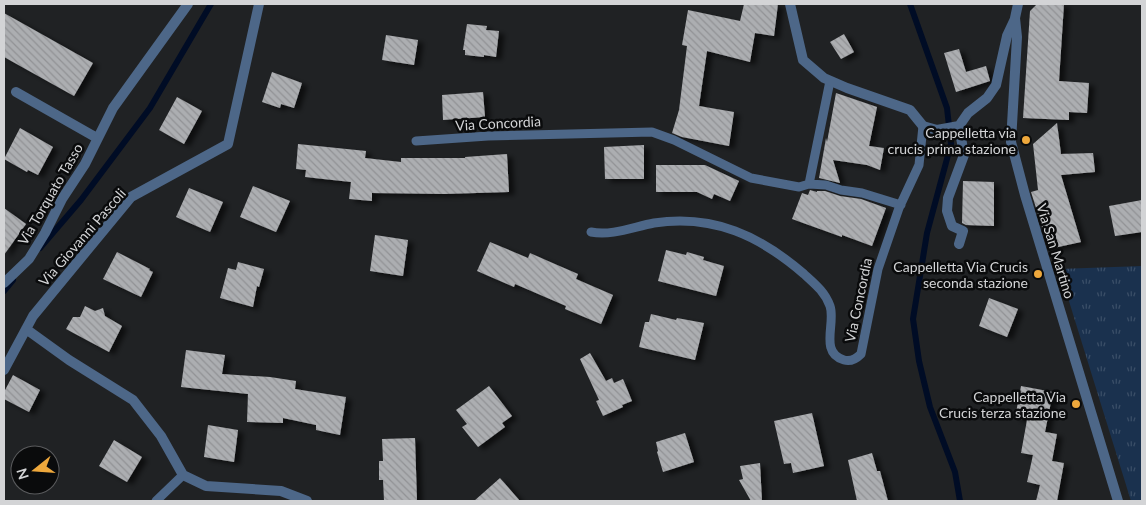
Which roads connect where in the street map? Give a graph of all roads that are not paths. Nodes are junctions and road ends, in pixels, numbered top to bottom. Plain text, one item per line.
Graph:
1 (188, 4) edge
2 (259, 4) edge
3 (790, 4) edge
4 (1018, 4) edge
5 (1015, 18) junction
6 (830, 81) junction
7 (16, 92) dead end
8 (924, 126) junction
9 (956, 126) junction
10 (97, 138) junction
11 (416, 141) dead end
12 (809, 184) junction
13 (901, 205) junction
14 (591, 232) dead end
15 (959, 244) dead end
16 (4, 283) edge
17 (26, 329) junction
18 (4, 370) edge
19 (183, 475) junction
20 (156, 501) edge
21 (307, 501) edge
22 (1118, 501) edge

1 - 10 street, Via Torquato Tasso
2 - 17 street, Via Giovanni Pascoli
3 - 6 street
4 - 5 street, Via San Martino
5 - 9 street
5 - 22 street, Via San Martino
6 - 8 street
6 - 12 lane
7 - 10 street, Via Torquato Tasso
8 - 9 street
8 - 13 lane, Via Concordia
9 - 15 street
10 - 16 street, Via Torquato Tasso
11 - 12 lane, Via Concordia
12 - 13 lane, Via Concordia
13 - 14 lane, Via Concordia
17 - 18 street, Via Giovanni Pascoli
17 - 19 street
19 - 20 lane
19 - 21 street

